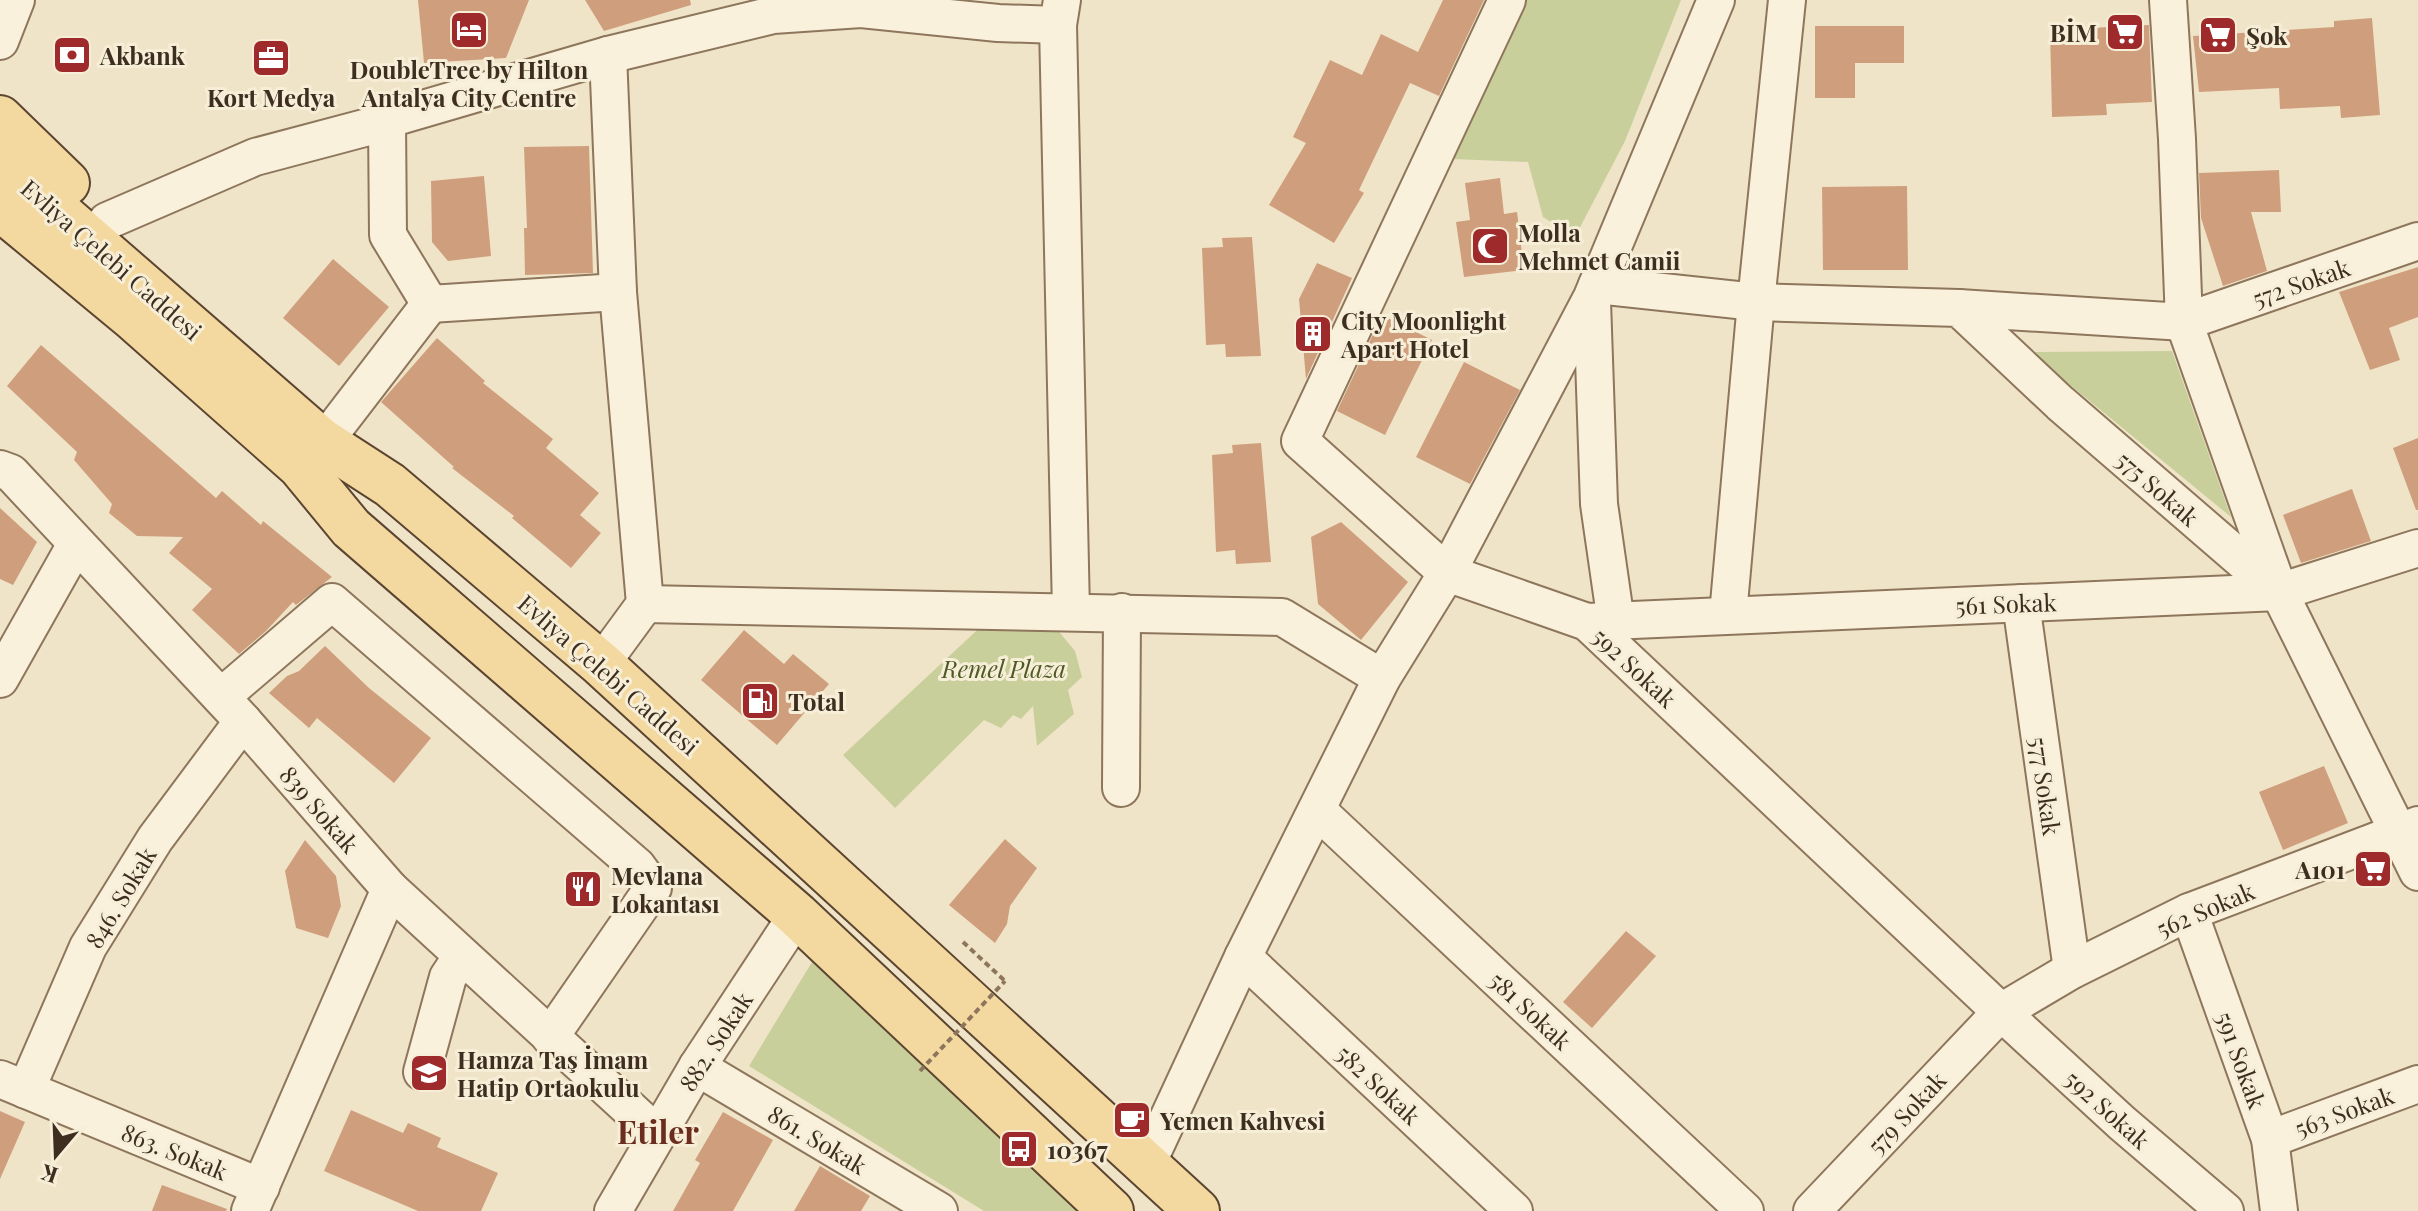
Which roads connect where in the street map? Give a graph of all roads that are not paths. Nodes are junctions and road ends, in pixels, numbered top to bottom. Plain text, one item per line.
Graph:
1 (16, 0) edge
2 (1507, 0) edge
3 (1716, 0) edge
4 (1787, 0) edge
5 (2168, 0) edge
6 (1060, 13) edge
7 (0, 41) edge
8 (608, 55) junction
9 (0, 118) edge
10 (387, 122) junction
11 (0, 161) edge
12 (0, 208) edge
13 (107, 221) junction
14 (0, 241) edge
15 (2418, 241) edge
16 (1595, 291) junction
17 (618, 292) junction
18 (1756, 302) junction
19 (430, 304) junction
20 (1959, 308) junction
21 (2184, 322) junction
22 (337, 425) junction
23 (0, 469) edge
24 (390, 485) junction
25 (351, 528) junction
26 (76, 544) junction
27 (2418, 548) edge
28 (1447, 573) junction
29 (2279, 592) junction
30 (2021, 603) junction
31 (645, 604) junction
32 (1071, 611) junction
33 (1122, 612) junction
34 (1728, 615) junction
35 (1602, 622) junction
36 (601, 664) junction
37 (1382, 678) junction
38 (0, 679) edge
39 (232, 709) junction
40 (1121, 788) dead end
41 (1317, 810) junction
42 (2408, 830) edge
43 (2418, 872) edge
44 (390, 889) junction
45 (2189, 912) junction
46 (797, 915) junction
47 (462, 956) junction
48 (1243, 957) junction
49 (2072, 970) junction
50 (2001, 1012) junction
51 (550, 1037) junction
52 (697, 1067) junction
53 (422, 1072) dead end
54 (13, 1084) edge
55 (2418, 1084) edge
56 (657, 1134) junction
57 (2270, 1139) junction
58 (1147, 1164) junction
59 (256, 1199) edge
60 (932, 1209) edge
61 (613, 1211) edge
62 (1111, 1211) edge
63 (1197, 1211) edge
64 (1514, 1211) edge
65 (1745, 1211) edge
66 (1812, 1211) edge
67 (2225, 1211) edge
68 (2279, 1211) edge

1 - 7 street
2 - 28 street, 592 Sokak
3 - 16 street
4 - 18 street
5 - 21 street
6 - 8 street
6 - 32 street
8 - 10 street
8 - 17 street
9 - 13 main road
10 - 13 street
10 - 19 street
11 - 24 main road, Evliya Çelebi Caddesi
12 - 25 main road, Evliya Çelebi Caddesi
13 - 22 main road
14 - 25 main road
15 - 21 street, 572 Sokak
16 - 18 street
16 - 28 street
16 - 35 street
17 - 19 street
17 - 31 street
18 - 20 street
18 - 34 street
19 - 22 street
20 - 21 street
20 - 29 street, 575 Sokak
21 - 29 street
22 - 24 main road
23 - 26 street, 839 Sokak
24 - 36 main road, Evliya Çelebi Caddesi
25 - 46 main road, Evliya Çelebi Caddesi
26 - 38 street
26 - 39 street, 839 Sokak
27 - 29 street, 561 Sokak
28 - 35 street, 592 Sokak
28 - 37 street
29 - 30 street, 561 Sokak
29 - 42 street, 575 Sokak
30 - 34 street, 561 Sokak
30 - 49 street, 577 Sokak
31 - 32 street
31 - 36 street
32 - 33 street
33 - 37 street
33 - 40 street
34 - 35 street, 561 Sokak
35 - 50 street, 592 Sokak
36 - 58 main road, Evliya Çelebi Caddesi
37 - 41 street
39 - 44 street, 839 Sokak
39 - 51 street, 846. Sokak
39 - 54 street, 846. Sokak
41 - 48 street
41 - 65 street, 581 Sokak
42 - 43 street, 575 Sokak
42 - 45 street, 562 Sokak
44 - 47 street, 839 Sokak
44 - 59 street
45 - 49 street, 562 Sokak
45 - 57 street, 591 Sokak
46 - 52 street, 882. Sokak
46 - 58 main road
46 - 62 main road, Evliya Çelebi Caddesi
47 - 51 street, 839 Sokak
47 - 53 street
48 - 58 street
48 - 64 street, 582 Sokak
49 - 50 street, 562 Sokak
50 - 66 street, 579 Sokak
50 - 67 street, 592 Sokak
51 - 56 street, 839 Sokak
52 - 56 street, 882. Sokak
52 - 60 street, 861. Sokak
54 - 59 street, 863. Sokak
55 - 57 street, 563 Sokak
56 - 61 street, 882. Sokak
57 - 68 street, 591 Sokak
58 - 63 main road, Evliya Çelebi Caddesi

